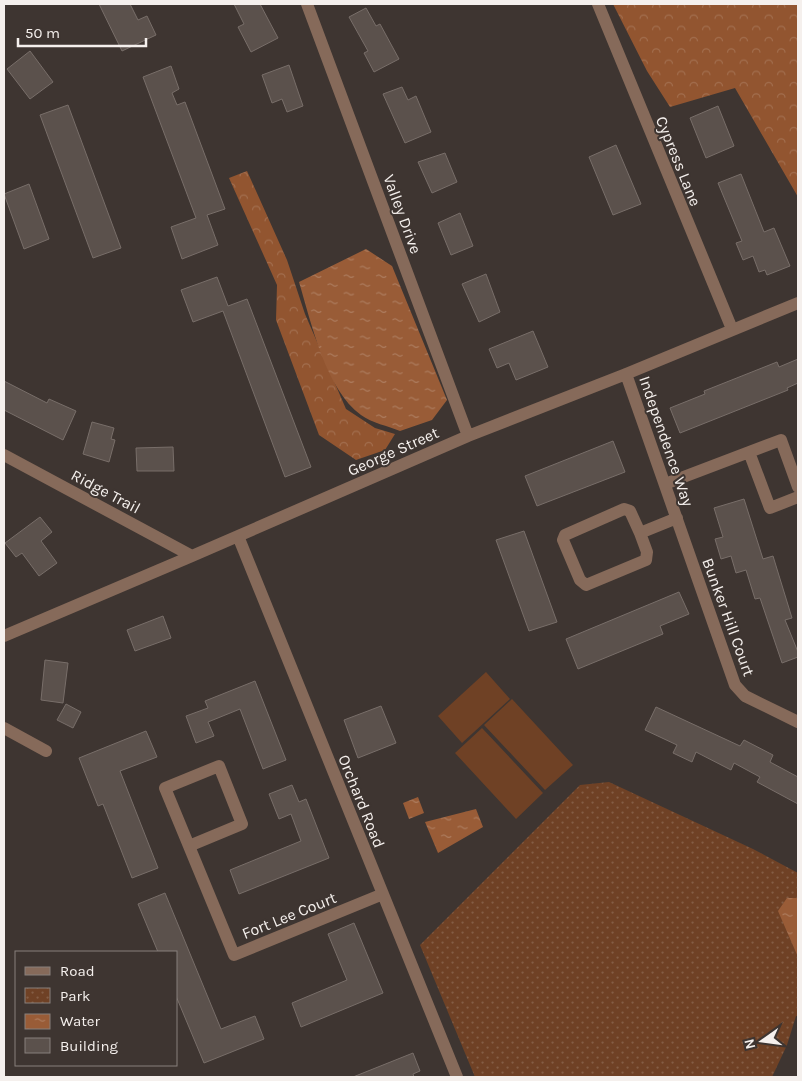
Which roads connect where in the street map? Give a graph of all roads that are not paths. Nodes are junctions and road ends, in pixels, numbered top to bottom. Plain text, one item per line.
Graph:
1 (307, 4) edge
2 (598, 4) edge
3 (798, 303) edge
4 (732, 329) junction
5 (626, 374) junction
6 (468, 436) junction
7 (749, 452) junction
8 (4, 455) edge
9 (665, 484) junction
10 (798, 487) edge
11 (798, 498) edge
12 (677, 518) junction
13 (640, 533) junction
14 (238, 536) junction
15 (192, 556) junction
16 (4, 636) edge
17 (798, 722) edge
18 (4, 728) edge
19 (46, 751) dead end
20 (189, 846) junction
21 (383, 894) junction
22 (457, 1077) edge

1 - 6 street, Valley Drive
2 - 4 street, Cypress Lane
3 - 4 street, George Street
4 - 5 street, George Street
5 - 6 street, George Street
5 - 9 street, Independence Way
6 - 14 street, George Street
7 - 9 street
7 - 10 street
7 - 11 street
8 - 15 street, Ridge Trail
9 - 12 street, Independence Way
12 - 13 street
12 - 17 street, Bunker Hill Court
13 - 13 street
14 - 15 street, George Street
14 - 21 street, Orchard Road
15 - 16 street, George Street
18 - 19 street
20 - 20 street, Fort Lee Court
20 - 21 street, Fort Lee Court
21 - 22 street, Orchard Road

